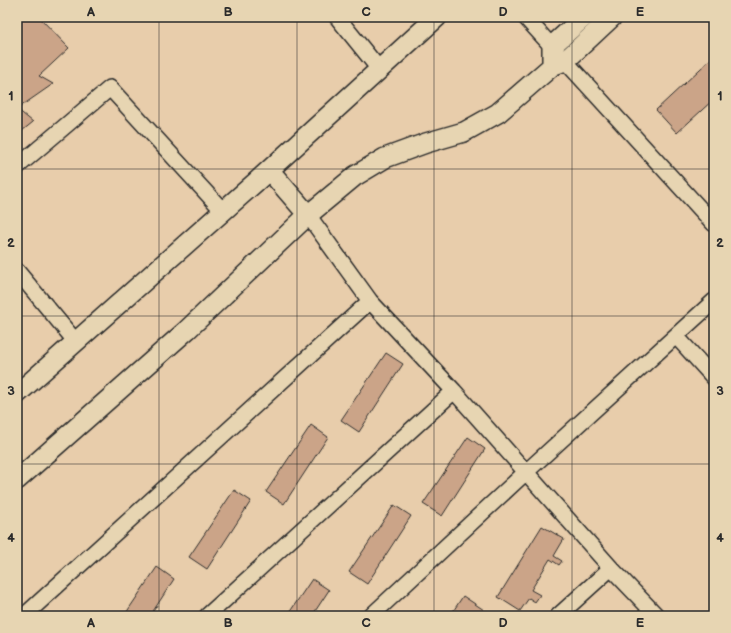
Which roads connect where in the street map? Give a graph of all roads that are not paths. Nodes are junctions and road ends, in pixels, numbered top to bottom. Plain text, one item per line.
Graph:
1 (337, 17) edge
2 (437, 17) edge
3 (526, 17) edge
4 (584, 17) edge
5 (612, 17) edge
6 (552, 46) junction
7 (559, 64) junction
8 (379, 69) junction
9 (17, 167) edge
10 (269, 170) junction
11 (223, 211) junction
12 (308, 215) junction
13 (714, 224) edge
14 (17, 271) edge
15 (370, 301) junction
16 (714, 301) edge
17 (676, 336) junction
18 (76, 342) junction
19 (714, 378) edge
20 (454, 391) junction
21 (17, 394) edge
22 (526, 472) junction
23 (17, 480) edge
24 (611, 568) junction
25 (24, 616) edge
26 (207, 616) edge
27 (370, 616) edge
28 (558, 616) edge
29 (657, 616) edge

1 - 8 street
2 - 8 street
3 - 6 street
4 - 6 street
5 - 7 street
6 - 7 street
7 - 12 street
7 - 13 street
8 - 10 street
9 - 11 street
10 - 11 street
10 - 12 street
11 - 18 street
12 - 15 street
12 - 23 street
14 - 18 street
15 - 20 street
15 - 25 street
16 - 17 street
17 - 19 street
17 - 22 street
18 - 21 street
20 - 22 street
20 - 26 street
22 - 24 street
22 - 27 street
24 - 28 street
24 - 29 street

